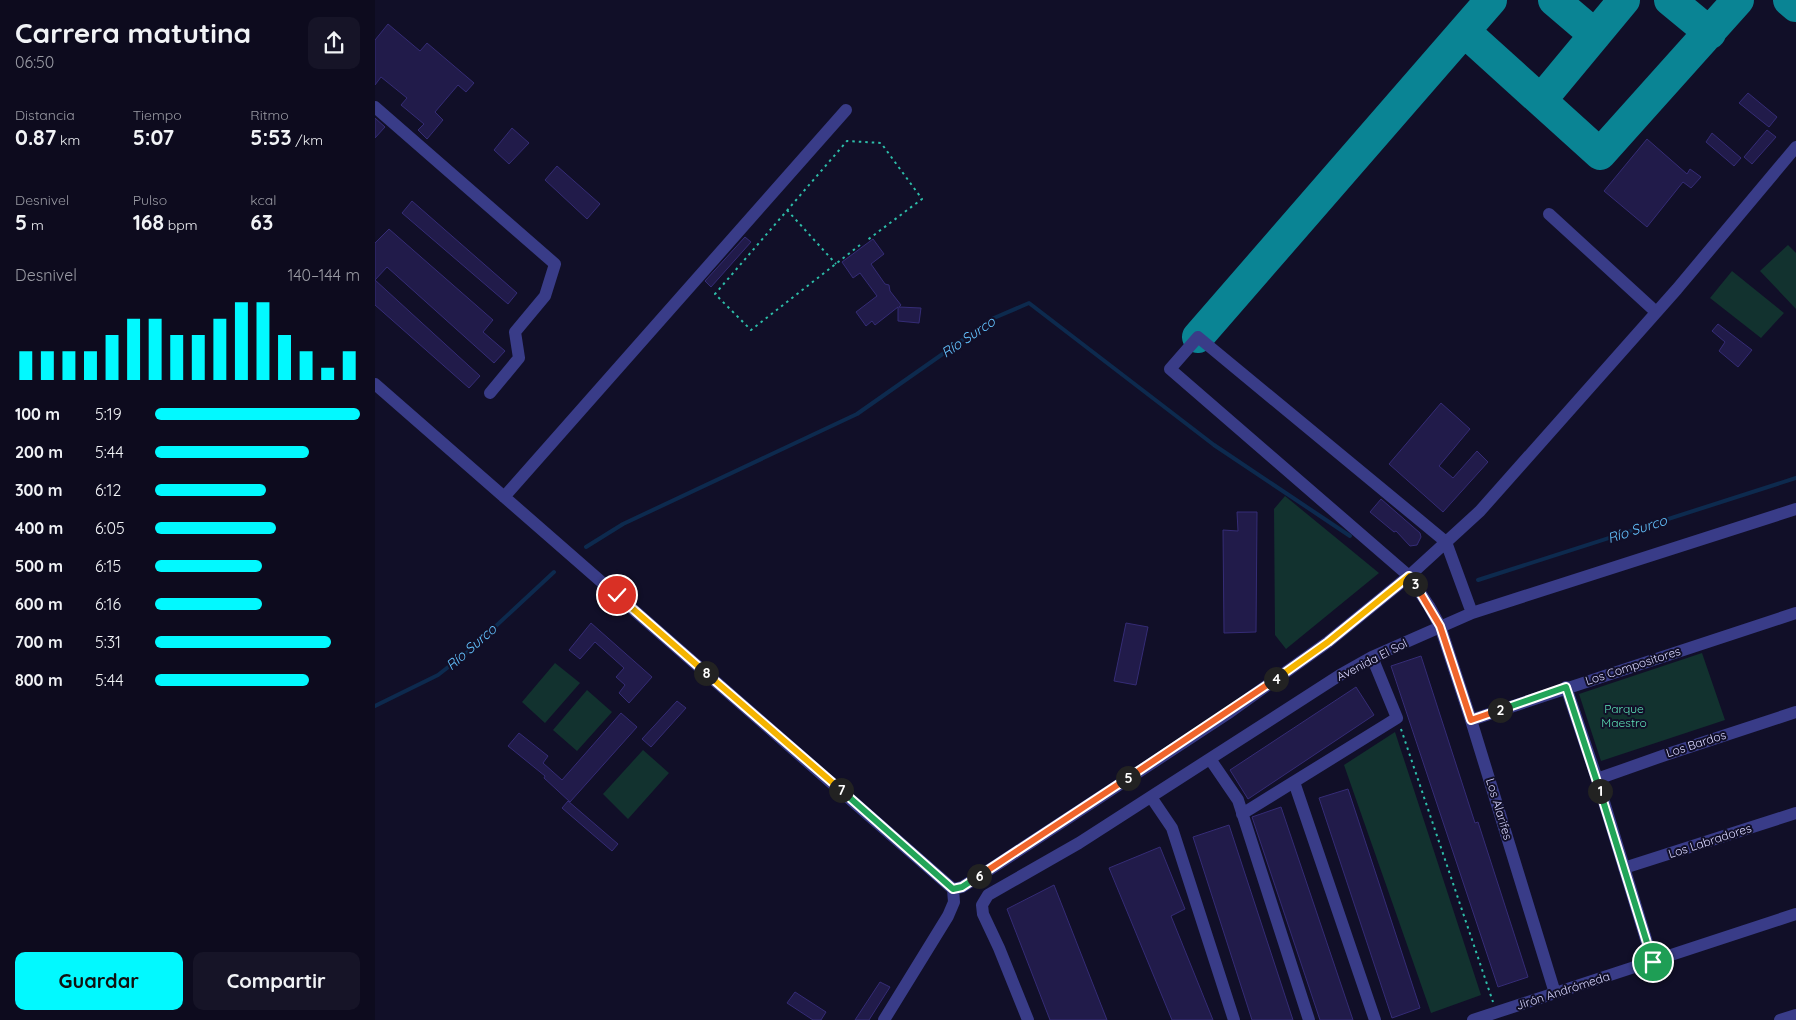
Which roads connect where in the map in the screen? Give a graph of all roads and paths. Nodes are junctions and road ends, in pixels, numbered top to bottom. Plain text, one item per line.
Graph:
1 (375, 106) edge
2 (846, 110) dead end
3 (1796, 147) edge
4 (787, 210) junction
5 (1549, 214) dead end
6 (866, 241) dead end
7 (860, 244) dead end
8 (836, 264) junction
9 (1657, 312) junction
10 (375, 384) edge
11 (490, 393) dead end
12 (504, 497) junction
13 (1796, 509) edge
14 (1446, 542) junction
15 (1409, 576) junction
16 (1472, 613) junction
17 (1796, 613) edge
18 (1440, 626) junction
19 (1372, 657) junction
20 (1566, 687) junction
21 (1796, 712) edge
22 (1397, 718) junction
23 (1471, 720) junction
24 (1210, 759) junction
25 (1597, 779) junction
26 (1294, 782) junction
27 (1151, 797) junction
28 (1796, 813) edge
29 (1242, 814) junction
30 (1624, 868) junction
31 (953, 889) junction
32 (1796, 914) edge
33 (1653, 962) junction
34 (1555, 993) junction
35 (1497, 1012) junction
36 (1796, 1015) edge
37 (884, 1020) edge
38 (1028, 1020) edge
39 (1234, 1020) edge
40 (1309, 1020) edge
41 (1375, 1020) edge
42 (1473, 1020) edge
43 (1780, 1020) edge

1 - 11 street
2 - 12 street
3 - 9 street
4 - 6 path
4 - 8 path
4 - 8 path
5 - 9 street
7 - 8 path
9 - 14 street
10 - 12 street
12 - 31 street
13 - 16 street, Avenida El Sol
14 - 15 street
14 - 15 street, Los Alarifes
14 - 16 street
15 - 18 street, Los Alarifes
15 - 31 street
16 - 18 street, Avenida El Sol
17 - 20 street, Los Compositores
18 - 19 street, Avenida El Sol
18 - 23 street, Los Alarifes
19 - 22 street
19 - 24 street, Avenida El Sol
20 - 23 street, Los Compositores
20 - 25 street
21 - 25 street, Los Bardos
22 - 26 street
22 - 35 path
23 - 34 street, Los Alarifes
24 - 27 street, Avenida El Sol
24 - 29 street
25 - 30 street
26 - 29 street
26 - 41 street
27 - 38 street, Avenida El Sol
27 - 39 street
28 - 30 street, Los Labradores
29 - 40 street
30 - 33 street
31 - 37 street
32 - 33 street, Jirón Andrómeda
33 - 34 street, Jirón Andrómeda
34 - 35 street, Jirón Andrómeda
35 - 42 street, Jirón Andrómeda
36 - 43 street

